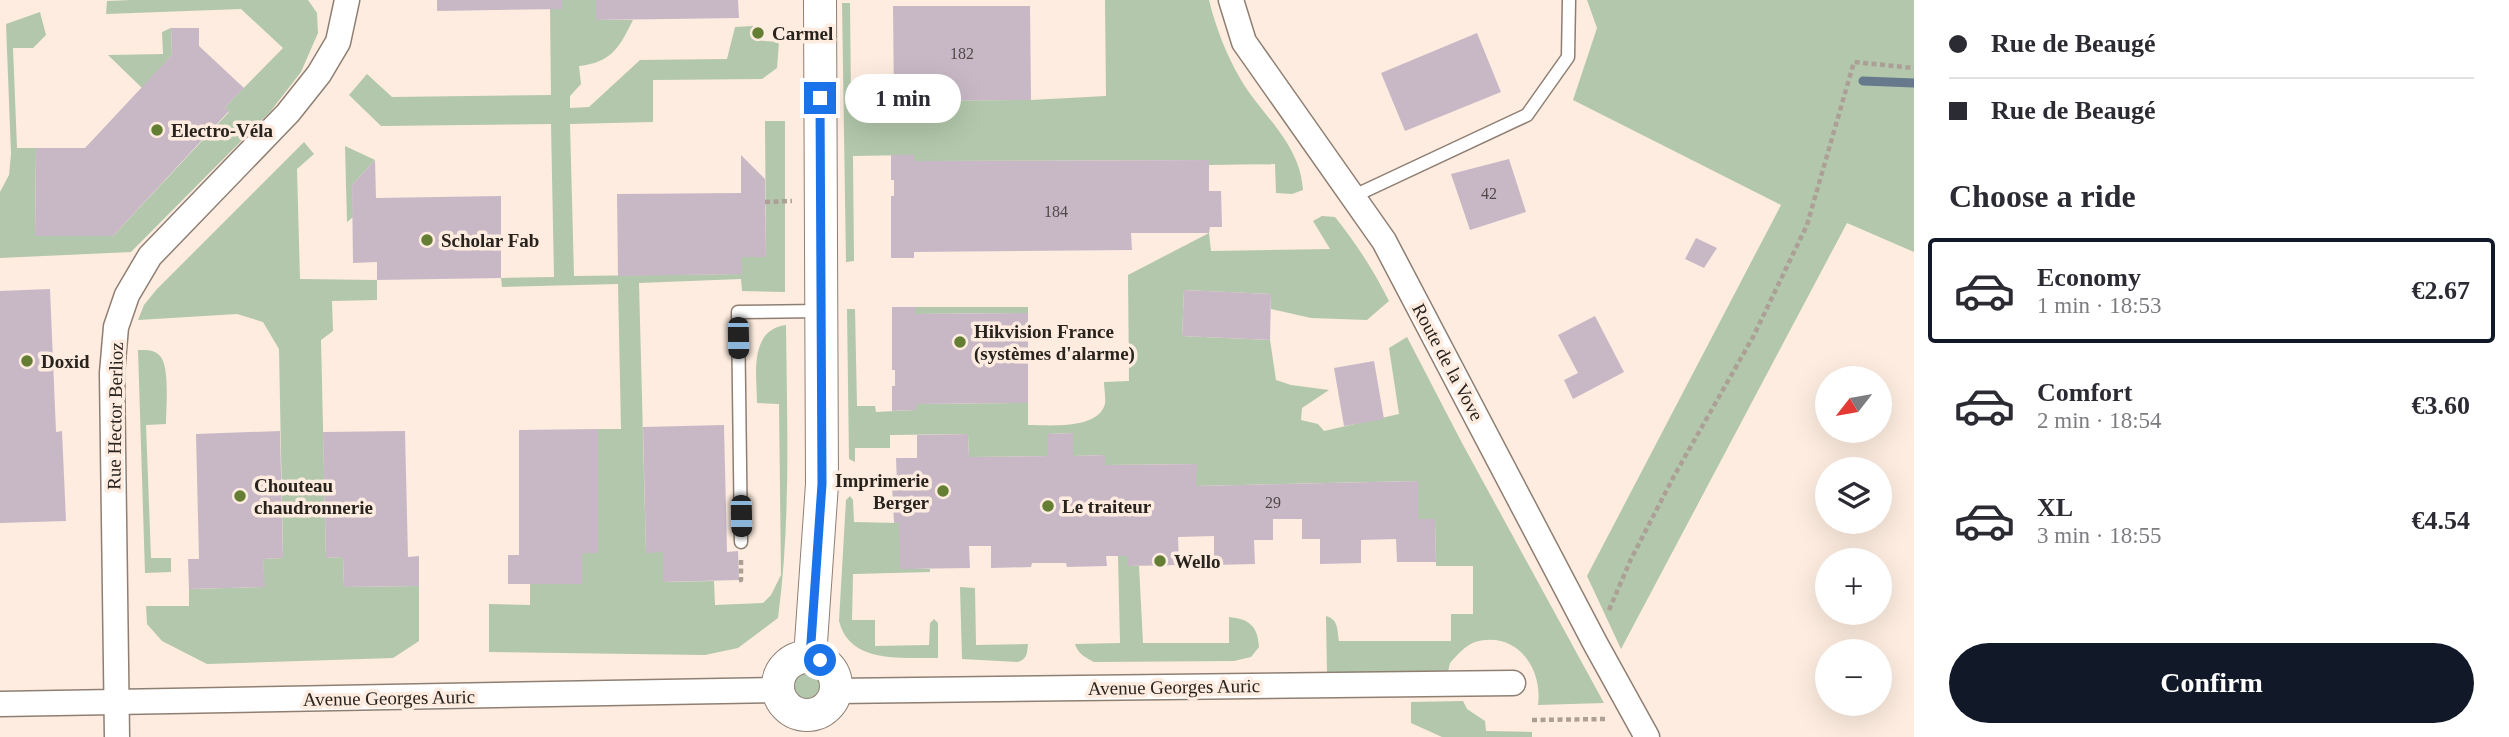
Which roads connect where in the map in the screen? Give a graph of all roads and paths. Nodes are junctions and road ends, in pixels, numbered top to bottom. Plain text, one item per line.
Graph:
1 (347, 0) edge
2 (820, 0) edge
3 (1231, 0) edge
4 (1569, 0) edge
5 (1914, 68) edge
6 (1354, 196) junction
7 (822, 311) junction
8 (741, 542) dead end
9 (1595, 643) junction
10 (810, 657) junction
11 (1513, 683) dead end
12 (778, 690) junction
13 (836, 691) junction
14 (116, 703) junction
15 (0, 704) edge
16 (1532, 720) dead end
17 (802, 726) edge
18 (1642, 728) edge
19 (117, 737) edge

1 - 14 street, Rue Hector Berlioz
2 - 7 street
3 - 6 street, Route de la Vove
4 - 6 lane
5 - 9 path
6 - 9 street, Route de la Vove
7 - 8 lane
7 - 10 street
9 - 18 street, Route de la Vove
10 - 12 street
10 - 13 street
11 - 13 street, Avenue Georges Auric
12 - 14 street, Avenue Georges Auric
12 - 17 street
13 - 17 street
14 - 15 street, Avenue Georges Auric
14 - 19 street, Rue Hector Berlioz
16 - 18 path

